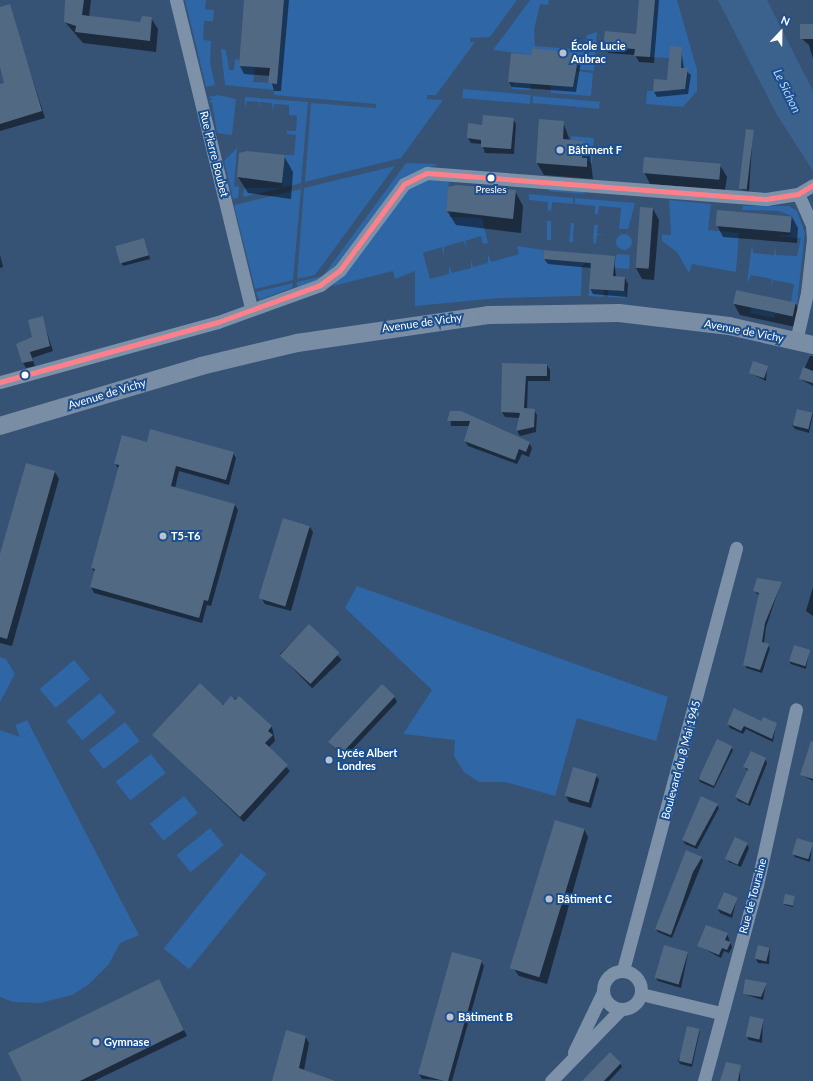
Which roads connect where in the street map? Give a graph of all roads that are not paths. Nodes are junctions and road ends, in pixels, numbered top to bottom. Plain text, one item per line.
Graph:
1 (176, 0) edge
2 (813, 185) edge
3 (798, 194) junction
4 (251, 308) junction
5 (804, 343) edge
6 (0, 382) edge
7 (39, 414) junction
8 (0, 419) edge
9 (0, 426) edge
10 (736, 548) dead end
11 (796, 708) dead end
12 (623, 970) junction
13 (603, 992) junction
14 (641, 994) junction
15 (621, 1009) junction
16 (720, 1014) junction
17 (569, 1062) junction
18 (551, 1081) edge
19 (704, 1081) edge

1 - 4 street, Rue Pierre Boubet
2 - 3 street
3 - 4 street
3 - 5 street
4 - 6 street
5 - 7 main road, Avenue de Vichy
7 - 8 main road, Avenue de Vichy
7 - 9 main road, Avenue de Vichy
10 - 12 street, Boulevard du 8 Mai 1945
11 - 16 street, Rue de Touraine
12 - 13 street
12 - 14 street
13 - 15 street
13 - 17 street
14 - 15 street
14 - 16 street
15 - 17 street
16 - 19 street, Rue de Touraine
17 - 18 street

